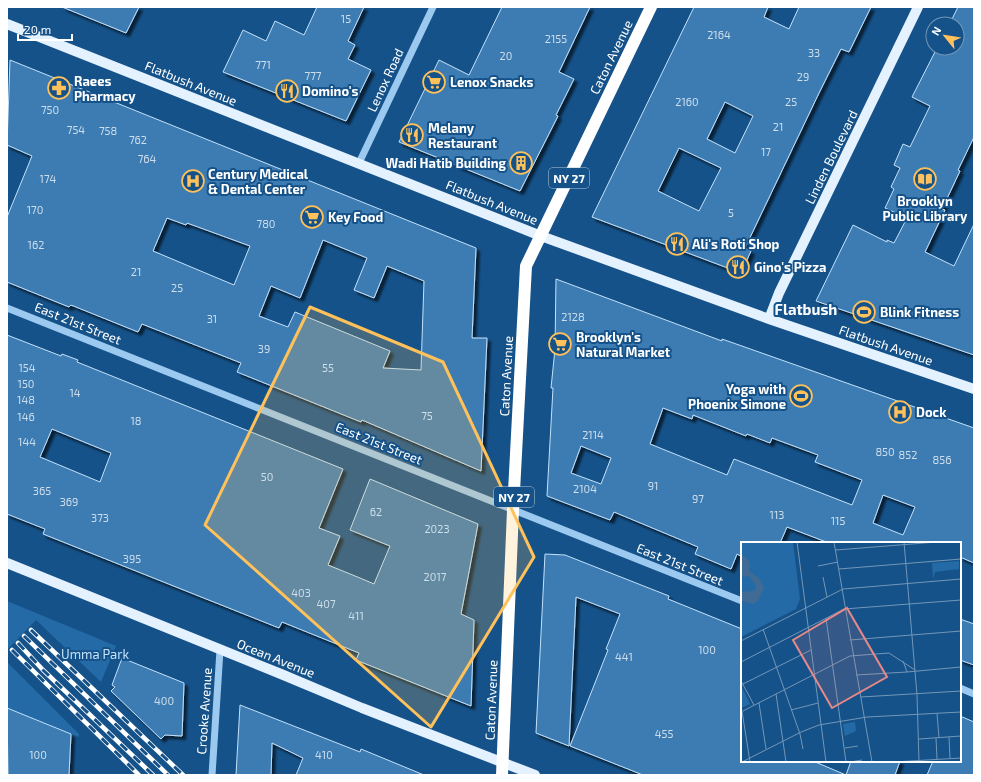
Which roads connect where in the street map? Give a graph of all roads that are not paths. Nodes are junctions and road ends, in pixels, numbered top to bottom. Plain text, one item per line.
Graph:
1 (433, 7) edge
2 (651, 7) edge
3 (918, 7) edge
4 (7, 24) edge
5 (359, 163) junction
6 (541, 236) junction
7 (7, 308) edge
8 (769, 319) junction
9 (974, 388) edge
10 (513, 510) junction
11 (7, 563) edge
12 (741, 601) edge
13 (220, 650) junction
14 (961, 688) edge
15 (974, 694) edge
16 (503, 762) junction
17 (212, 775) edge
18 (502, 775) edge
19 (535, 775) edge

1 - 5 street, Lenox Road
2 - 6 highway, Caton Avenue / NY 27
3 - 8 main road, Linden Boulevard
4 - 5 main road, Flatbush Avenue
5 - 6 main road, Flatbush Avenue
6 - 8 main road, Flatbush Avenue
6 - 10 highway, Caton Avenue / NY 27
7 - 10 street, East 21st Street
8 - 9 main road, Flatbush Avenue
10 - 12 street, East 21st Street
10 - 16 highway, Caton Avenue / NY 27
11 - 13 main road, Ocean Avenue
13 - 16 main road, Ocean Avenue
13 - 17 street, Crooke Avenue
14 - 15 street
16 - 18 highway, Caton Avenue / NY 27
16 - 19 main road, Ocean Avenue

